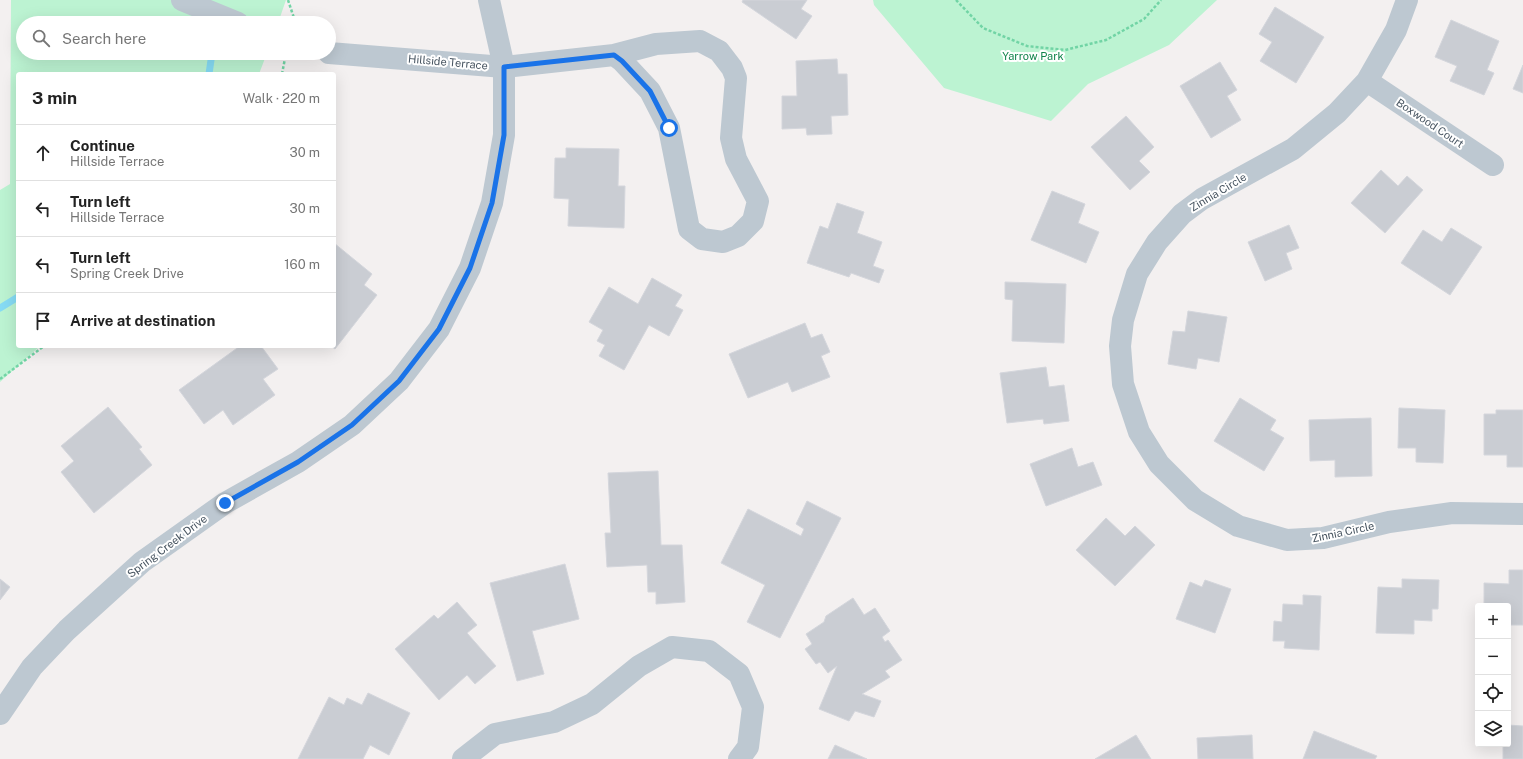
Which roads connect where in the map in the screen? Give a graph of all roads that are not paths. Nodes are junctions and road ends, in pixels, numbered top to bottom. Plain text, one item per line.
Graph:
1 (182, 0) edge
2 (488, 0) edge
3 (1407, 0) edge
4 (221, 16) edge
5 (336, 54) edge
6 (614, 55) junction
7 (504, 67) junction
8 (1366, 81) junction
9 (1493, 165) dead end
10 (1523, 514) edge
11 (0, 714) edge
12 (463, 759) edge
13 (739, 759) edge

1 - 4 street
2 - 7 street, Spring Creek Drive
3 - 8 street, Zinnia Circle
5 - 7 street, Hillside Terrace
6 - 6 street, Hillside Terrace
6 - 7 street, Hillside Terrace
7 - 11 street, Spring Creek Drive
8 - 9 street, Boxwood Court
8 - 10 street, Zinnia Circle
12 - 13 street

